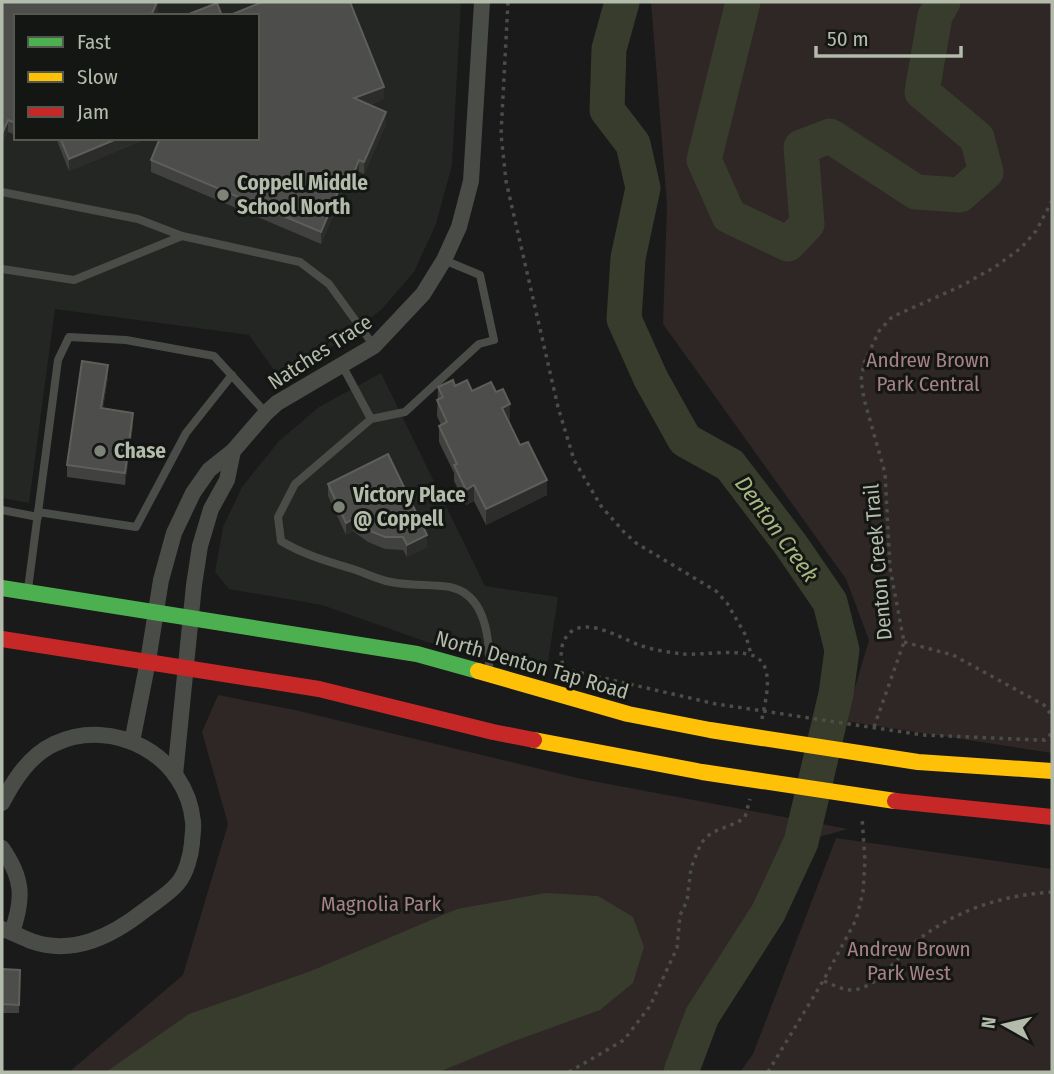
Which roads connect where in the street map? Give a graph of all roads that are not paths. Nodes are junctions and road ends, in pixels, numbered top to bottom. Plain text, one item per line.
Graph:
1 (482, 2) edge
2 (2, 192) edge
3 (181, 236) junction
4 (444, 260) junction
5 (2, 269) edge
6 (374, 346) junction
7 (342, 365) junction
8 (232, 375) junction
9 (266, 413) junction
10 (371, 419) junction
11 (233, 451) junction
12 (2, 510) edge
13 (38, 515) junction
14 (2, 588) edge
15 (28, 592) junction
16 (156, 611) junction
17 (192, 617) junction
18 (2, 639) edge
19 (148, 661) junction
20 (186, 667) junction
21 (489, 674) junction
22 (132, 742) junction
23 (1052, 771) edge
24 (175, 775) junction
25 (2, 803) edge
26 (1052, 817) edge
27 (2, 848) edge
28 (7, 930) edge

1 - 4 street, Natches Trace
2 - 3 lane
3 - 5 lane
3 - 6 lane
4 - 6 street, Natches Trace
4 - 10 lane
6 - 7 street, Natches Trace
7 - 9 street, Natches Trace
7 - 10 lane
8 - 9 lane
8 - 13 lane
8 - 13 lane
9 - 11 street, Natches Trace
10 - 21 lane
11 - 16 street, Natches Trace
11 - 17 street, Natches Trace
12 - 13 lane
13 - 15 lane
14 - 15 main road, North Denton Tap Road
15 - 16 main road, North Denton Tap Road
16 - 17 main road, North Denton Tap Road
16 - 19 street, Natches Trace
17 - 20 street, Natches Trace
17 - 21 main road, North Denton Tap Road
18 - 19 main road
19 - 20 main road
19 - 22 street, Natches Trace
20 - 24 street, Natches Trace
20 - 26 main road
21 - 23 main road, North Denton Tap Road
22 - 24 street, Natches Trace
22 - 25 street, Natches Trace
24 - 28 street, Natches Trace
27 - 28 street, Natches Trace

